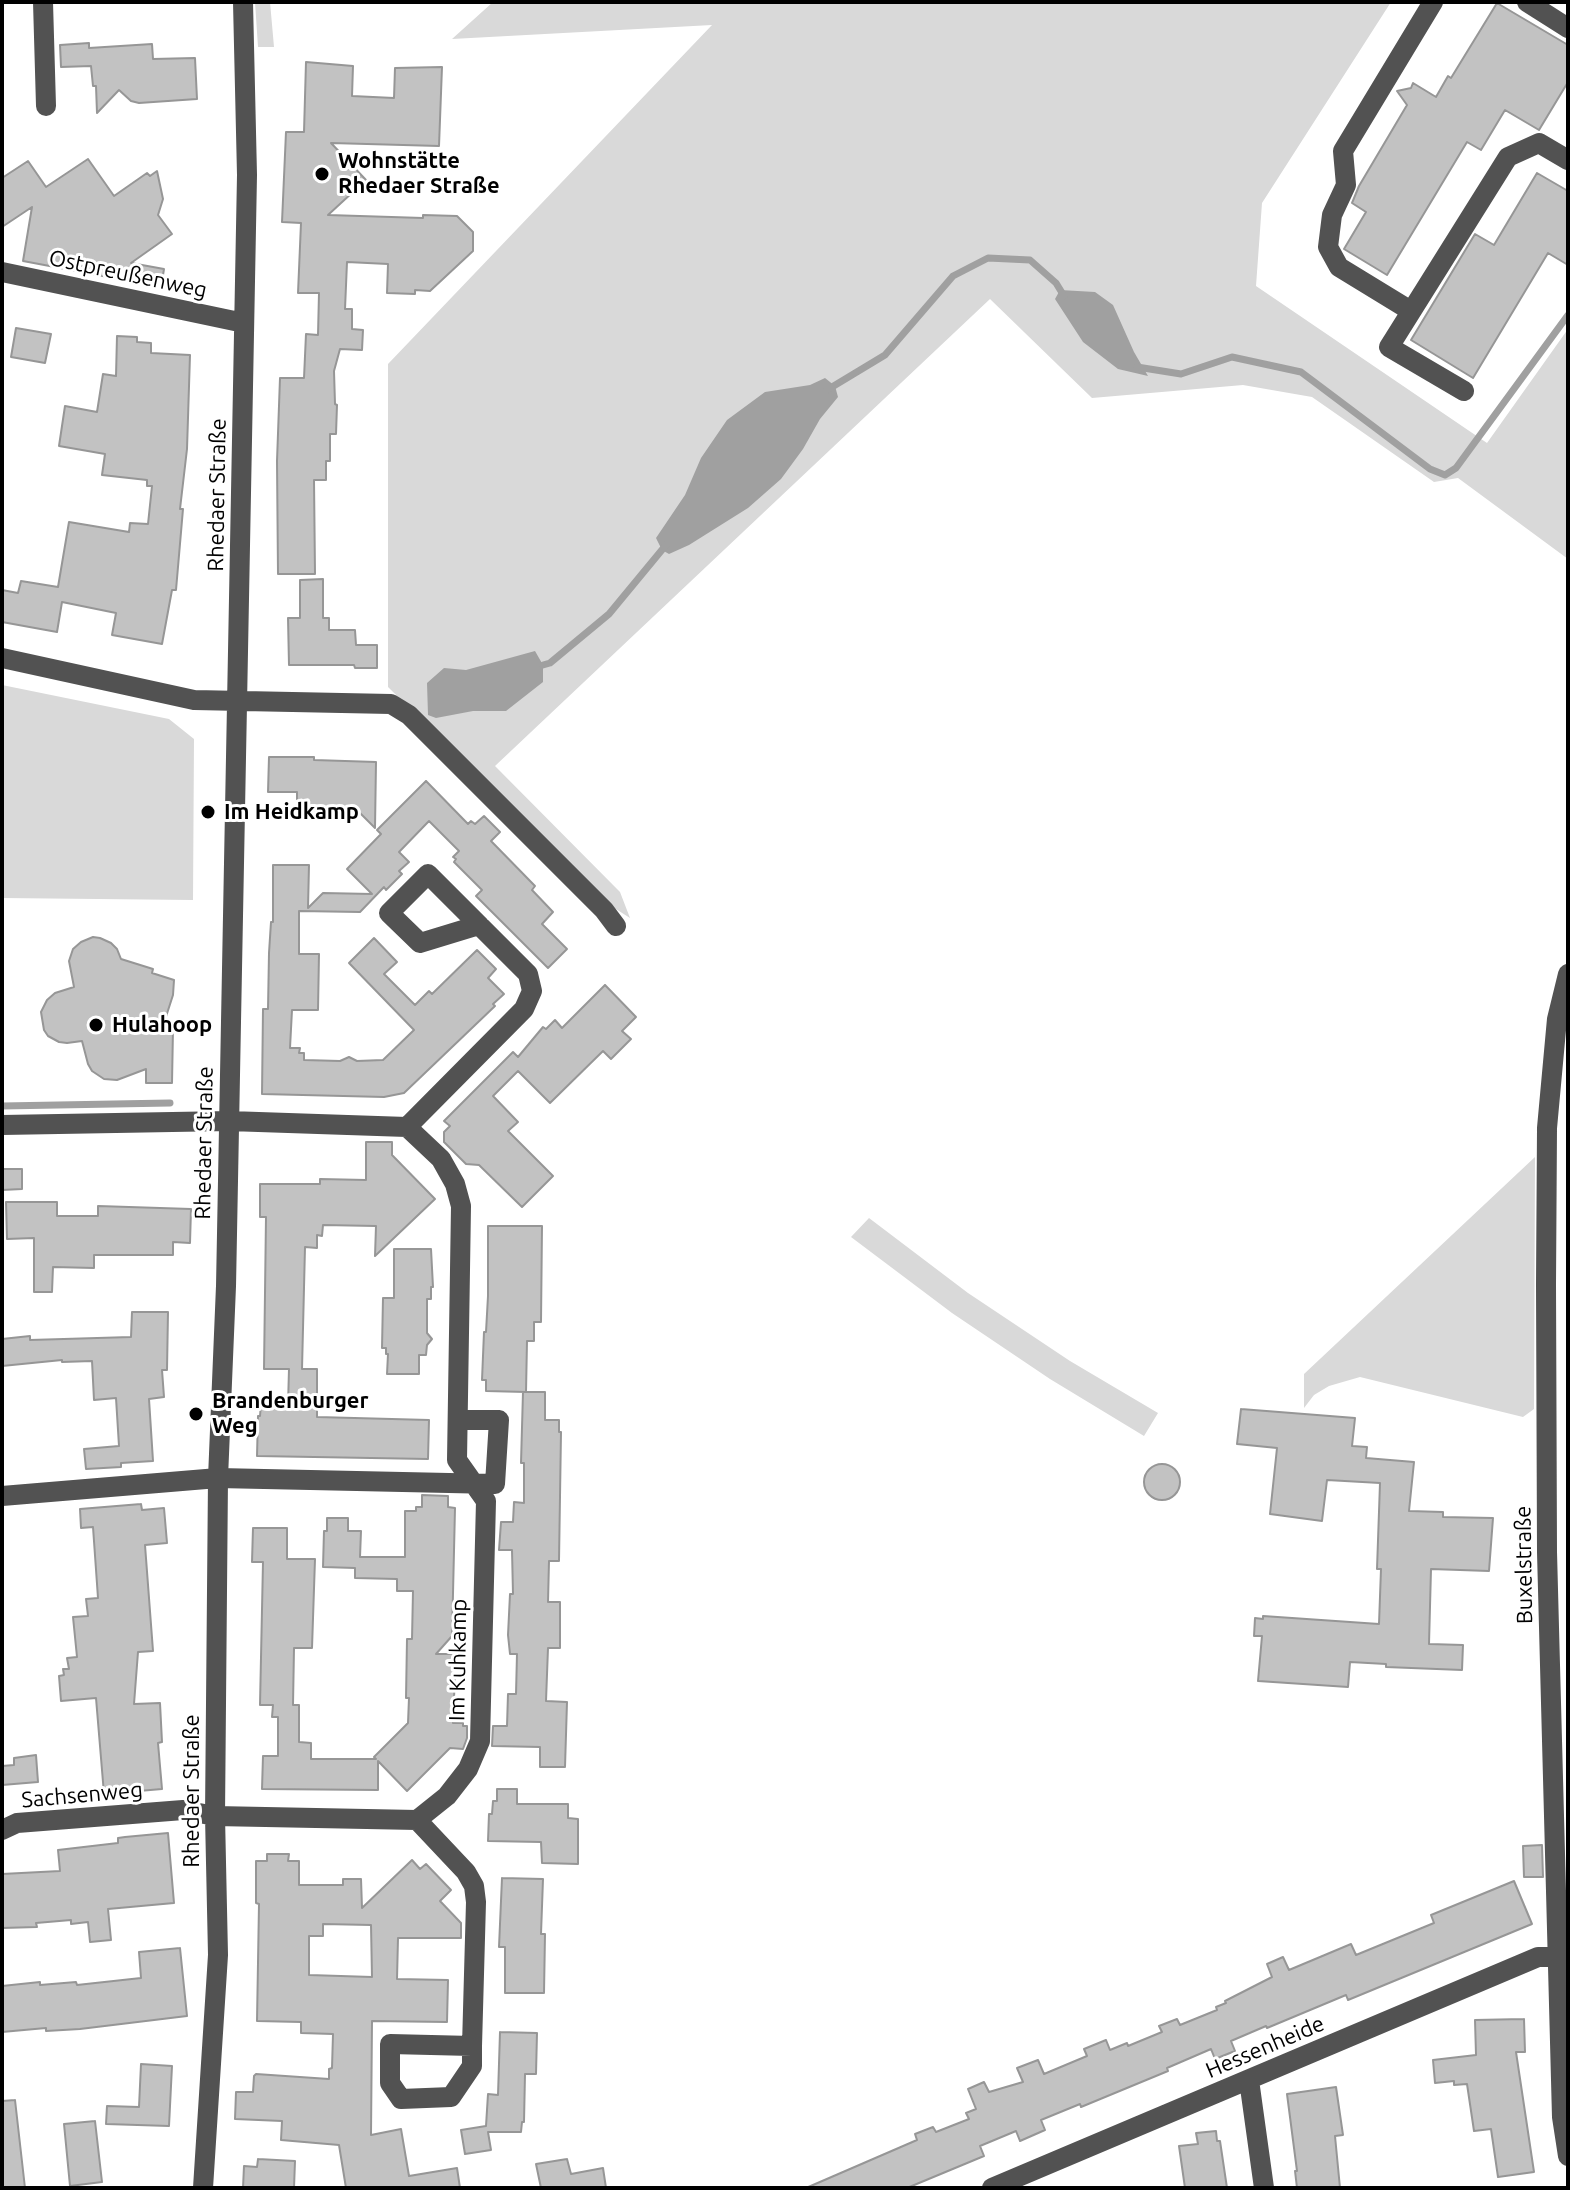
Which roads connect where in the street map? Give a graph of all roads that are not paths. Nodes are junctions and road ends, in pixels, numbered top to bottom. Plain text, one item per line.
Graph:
1 (43, 2) edge
2 (243, 2) edge
3 (1433, 2) edge
4 (1527, 2) edge
5 (1568, 28) edge
6 (46, 106) dead end
7 (1568, 160) edge
8 (2, 272) edge
9 (1411, 311) junction
10 (244, 323) junction
11 (1464, 391) dead end
12 (2, 658) edge
13 (237, 701) junction
14 (479, 925) dead end
15 (616, 926) dead end
16 (1568, 974) edge
17 (1559, 1090) edge
18 (229, 1121) junction
19 (2, 1125) edge
20 (407, 1127) junction
21 (458, 1420) junction
22 (218, 1478) junction
23 (472, 1482) junction
24 (2, 1496) edge
25 (1559, 1622) edge
26 (215, 1816) junction
27 (417, 1820) junction
28 (2, 1830) edge
29 (1558, 1957) junction
30 (472, 2046) dead end
31 (1249, 2080) junction
32 (1568, 2156) edge
33 (203, 2188) edge
34 (992, 2188) edge
35 (1264, 2188) edge

1 - 6 street
2 - 10 street, Rhedaer Straße
3 - 9 street
4 - 5 street
7 - 9 street
8 - 10 street, Ostpreußenweg
9 - 11 street
10 - 13 street, Rhedaer Straße
12 - 13 street
13 - 15 street
13 - 18 street, Rhedaer Straße
14 - 20 street
16 - 17 street, Buxelstraße
17 - 25 street, Buxelstraße
18 - 19 street
18 - 20 street
18 - 22 street, Rhedaer Straße
20 - 21 street, Im Kuhkamp
21 - 23 street, Im Kuhkamp
21 - 23 street
22 - 23 street
22 - 24 street
22 - 26 street, Rhedaer Straße
23 - 27 street, Im Kuhkamp
25 - 29 street, Buxelstraße
26 - 27 street
26 - 28 street, Sachsenweg
26 - 33 street, Rhedaer Straße
27 - 30 street
29 - 31 street, Hessenheide
29 - 32 street, Buxelstraße
31 - 34 street, Hessenheide
31 - 35 street

